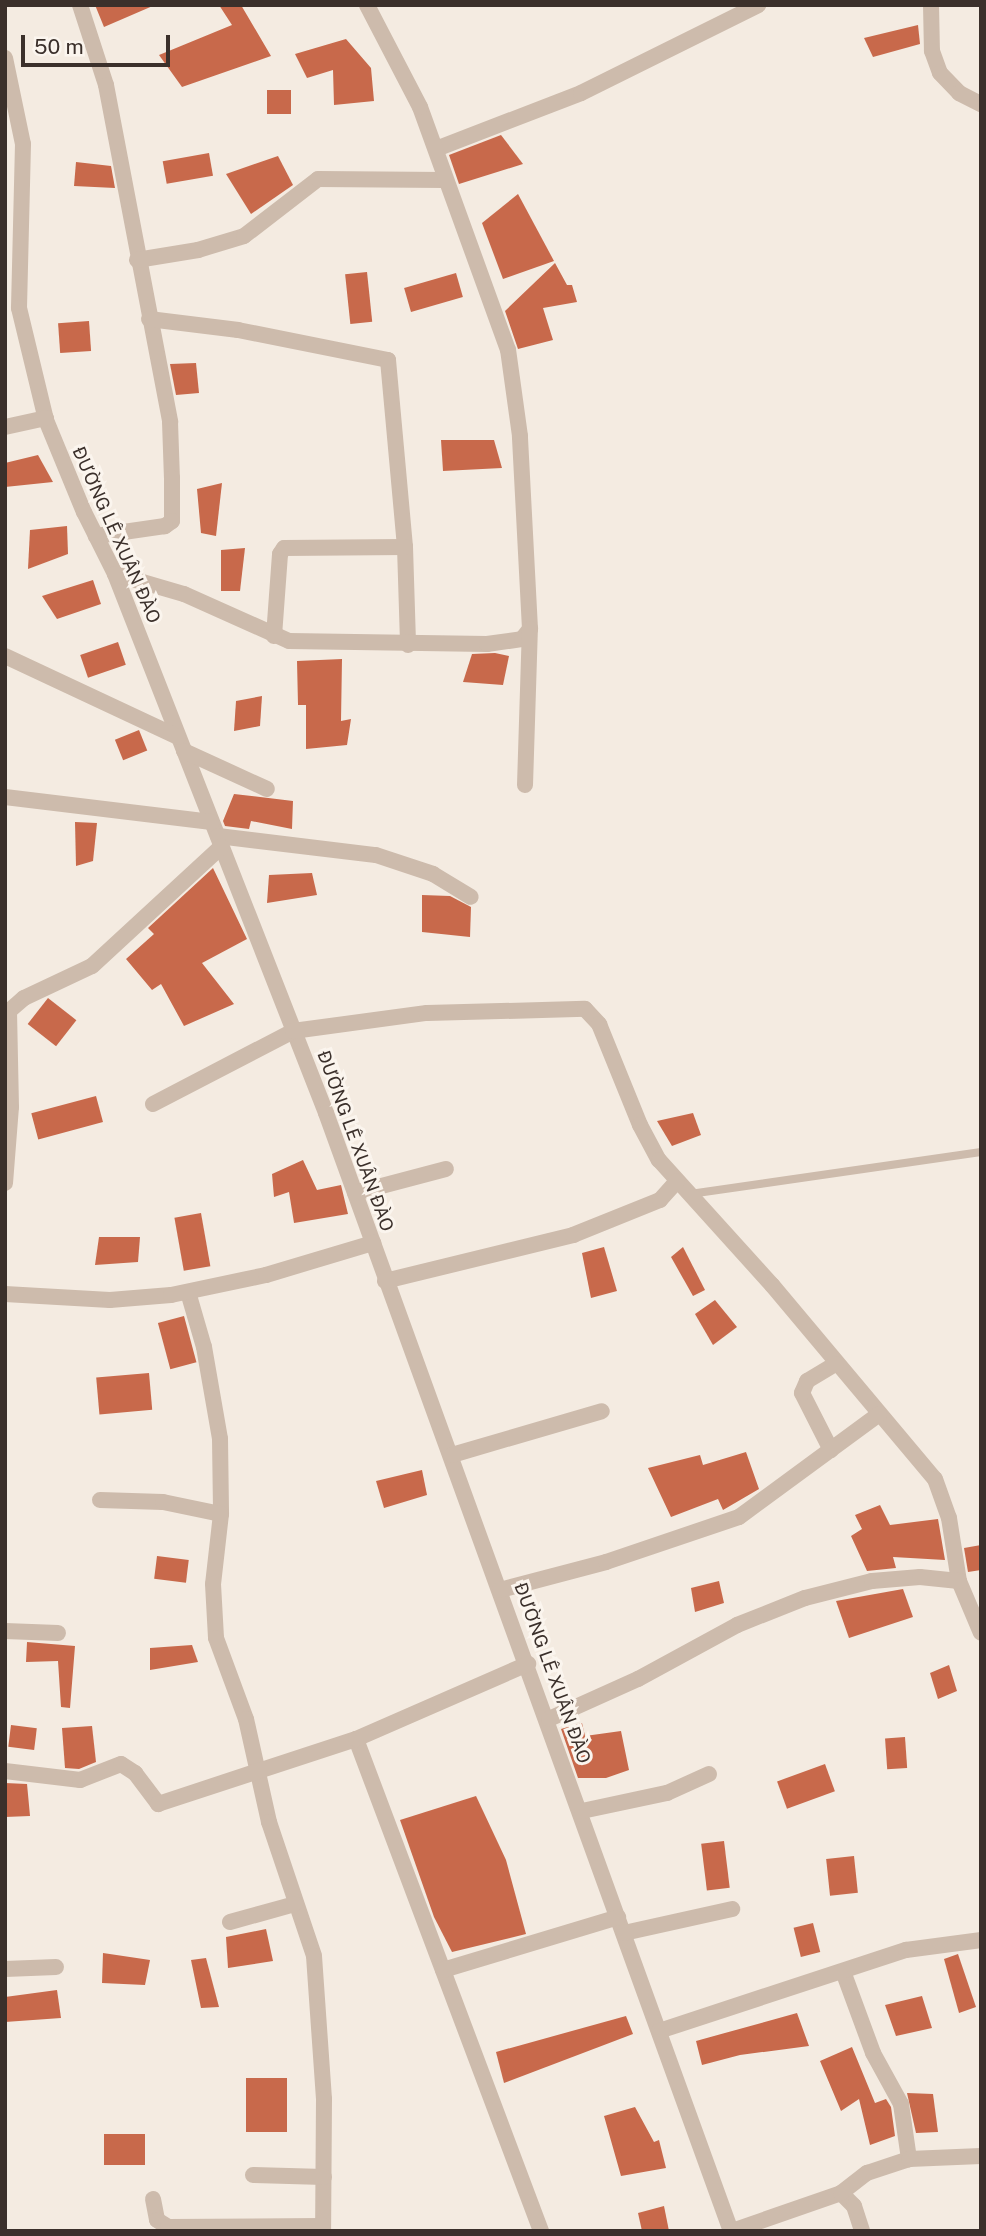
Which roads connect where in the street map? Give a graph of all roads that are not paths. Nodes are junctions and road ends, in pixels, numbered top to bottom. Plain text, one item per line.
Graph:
1 (80, 5) edge
2 (367, 5) edge
3 (758, 5) edge
4 (931, 5) edge
5 (5, 58) edge
6 (981, 104) edge
7 (436, 149) junction
8 (444, 180) junction
9 (137, 260) junction
10 (12, 289) edge
11 (149, 319) junction
12 (46, 418) junction
13 (5, 427) edge
14 (96, 536) junction
15 (405, 547) junction
16 (116, 574) junction
17 (530, 629) junction
18 (274, 636) junction
19 (408, 645) junction
20 (5, 656) edge
21 (181, 744) junction
22 (525, 785) dead end
23 (267, 789) dead end
24 (5, 797) edge
25 (217, 835) junction
26 (471, 897) dead end
27 (293, 1031) junction
28 (153, 1104) dead end
29 (8, 1107) edge
30 (981, 1152) edge
31 (446, 1169) dead end
32 (677, 1181) junction
33 (5, 1183) edge
34 (355, 1194) junction
35 (687, 1194) junction
36 (373, 1243) junction
37 (385, 1281) junction
38 (188, 1292) junction
39 (5, 1294) edge
40 (835, 1364) junction
41 (602, 1411) dead end
42 (879, 1414) junction
43 (831, 1450) junction
44 (452, 1455) junction
45 (100, 1500) dead end
46 (221, 1514) junction
47 (959, 1581) junction
48 (500, 1590) junction
49 (5, 1632) edge
50 (981, 1632) edge
51 (58, 1633) dead end
52 (528, 1664) junction
53 (549, 1719) junction
54 (356, 1739) junction
55 (5, 1771) edge
56 (257, 1771) junction
57 (709, 1774) dead end
58 (582, 1811) junction
59 (295, 1904) junction
60 (732, 1909) dead end
61 (230, 1922) dead end
62 (621, 1925) junction
63 (981, 1940) edge
64 (55, 1967) dead end
65 (5, 1969) edge
66 (443, 1970) junction
67 (844, 1974) junction
68 (659, 2031) junction
69 (981, 2156) edge
70 (909, 2159) junction
71 (253, 2175) dead end
72 (324, 2177) junction
73 (841, 2193) junction
74 (153, 2199) dead end
75 (323, 2228) edge
76 (541, 2231) edge
77 (731, 2231) edge
78 (862, 2231) edge

1 - 9 street
2 - 7 street
3 - 7 street
4 - 6 street
5 - 10 street, ĐƯỜNG LÊ XUÂN ĐÀO
7 - 8 street
8 - 9 street
8 - 17 street
9 - 11 street
10 - 12 street, ĐƯỜNG LÊ XUÂN ĐÀO
11 - 14 street
11 - 15 street
12 - 13 street
12 - 14 street, ĐƯỜNG LÊ XUÂN ĐÀO
14 - 16 street, ĐƯỜNG LÊ XUÂN ĐÀO
15 - 18 street
15 - 19 street
16 - 18 street
16 - 21 street, ĐƯỜNG LÊ XUÂN ĐÀO
17 - 19 street
17 - 22 street
18 - 19 street
20 - 21 street
21 - 23 street
21 - 25 street, ĐƯỜNG LÊ XUÂN ĐÀO
24 - 25 street
25 - 26 street
25 - 27 street, ĐƯỜNG LÊ XUÂN ĐÀO
25 - 29 street
27 - 28 street
27 - 32 street
27 - 34 street, ĐƯỜNG LÊ XUÂN ĐÀO
29 - 33 street
30 - 35 lane
31 - 34 street
32 - 35 street
32 - 37 street
34 - 36 street, ĐƯỜNG LÊ XUÂN ĐÀO
35 - 40 street
36 - 37 street, ĐƯỜNG LÊ XUÂN ĐÀO
36 - 38 street
37 - 44 street, ĐƯỜNG LÊ XUÂN ĐÀO
38 - 39 street
38 - 46 street
40 - 42 street
40 - 43 street
41 - 44 street
42 - 43 street
42 - 47 street
43 - 48 street
44 - 48 street, ĐƯỜNG LÊ XUÂN ĐÀO
45 - 46 street
46 - 56 street
47 - 50 street
47 - 53 street
48 - 52 street, ĐƯỜNG LÊ XUÂN ĐÀO
49 - 51 street
52 - 53 street, ĐƯỜNG LÊ XUÂN ĐÀO
52 - 54 street
53 - 58 street, ĐƯỜNG LÊ XUÂN ĐÀO
54 - 56 street
54 - 66 street
55 - 56 street
56 - 59 street
57 - 58 street
58 - 62 street, ĐƯỜNG LÊ XUÂN ĐÀO
59 - 61 street
59 - 72 street
60 - 62 street
62 - 66 street
62 - 68 street, ĐƯỜNG LÊ XUÂN ĐÀO
63 - 67 street
64 - 65 street
66 - 76 street
67 - 68 street
67 - 70 street
68 - 77 street, ĐƯỜNG LÊ XUÂN ĐÀO
69 - 70 street
70 - 73 street
71 - 72 street
72 - 75 street
73 - 77 street
73 - 78 street
74 - 75 street

